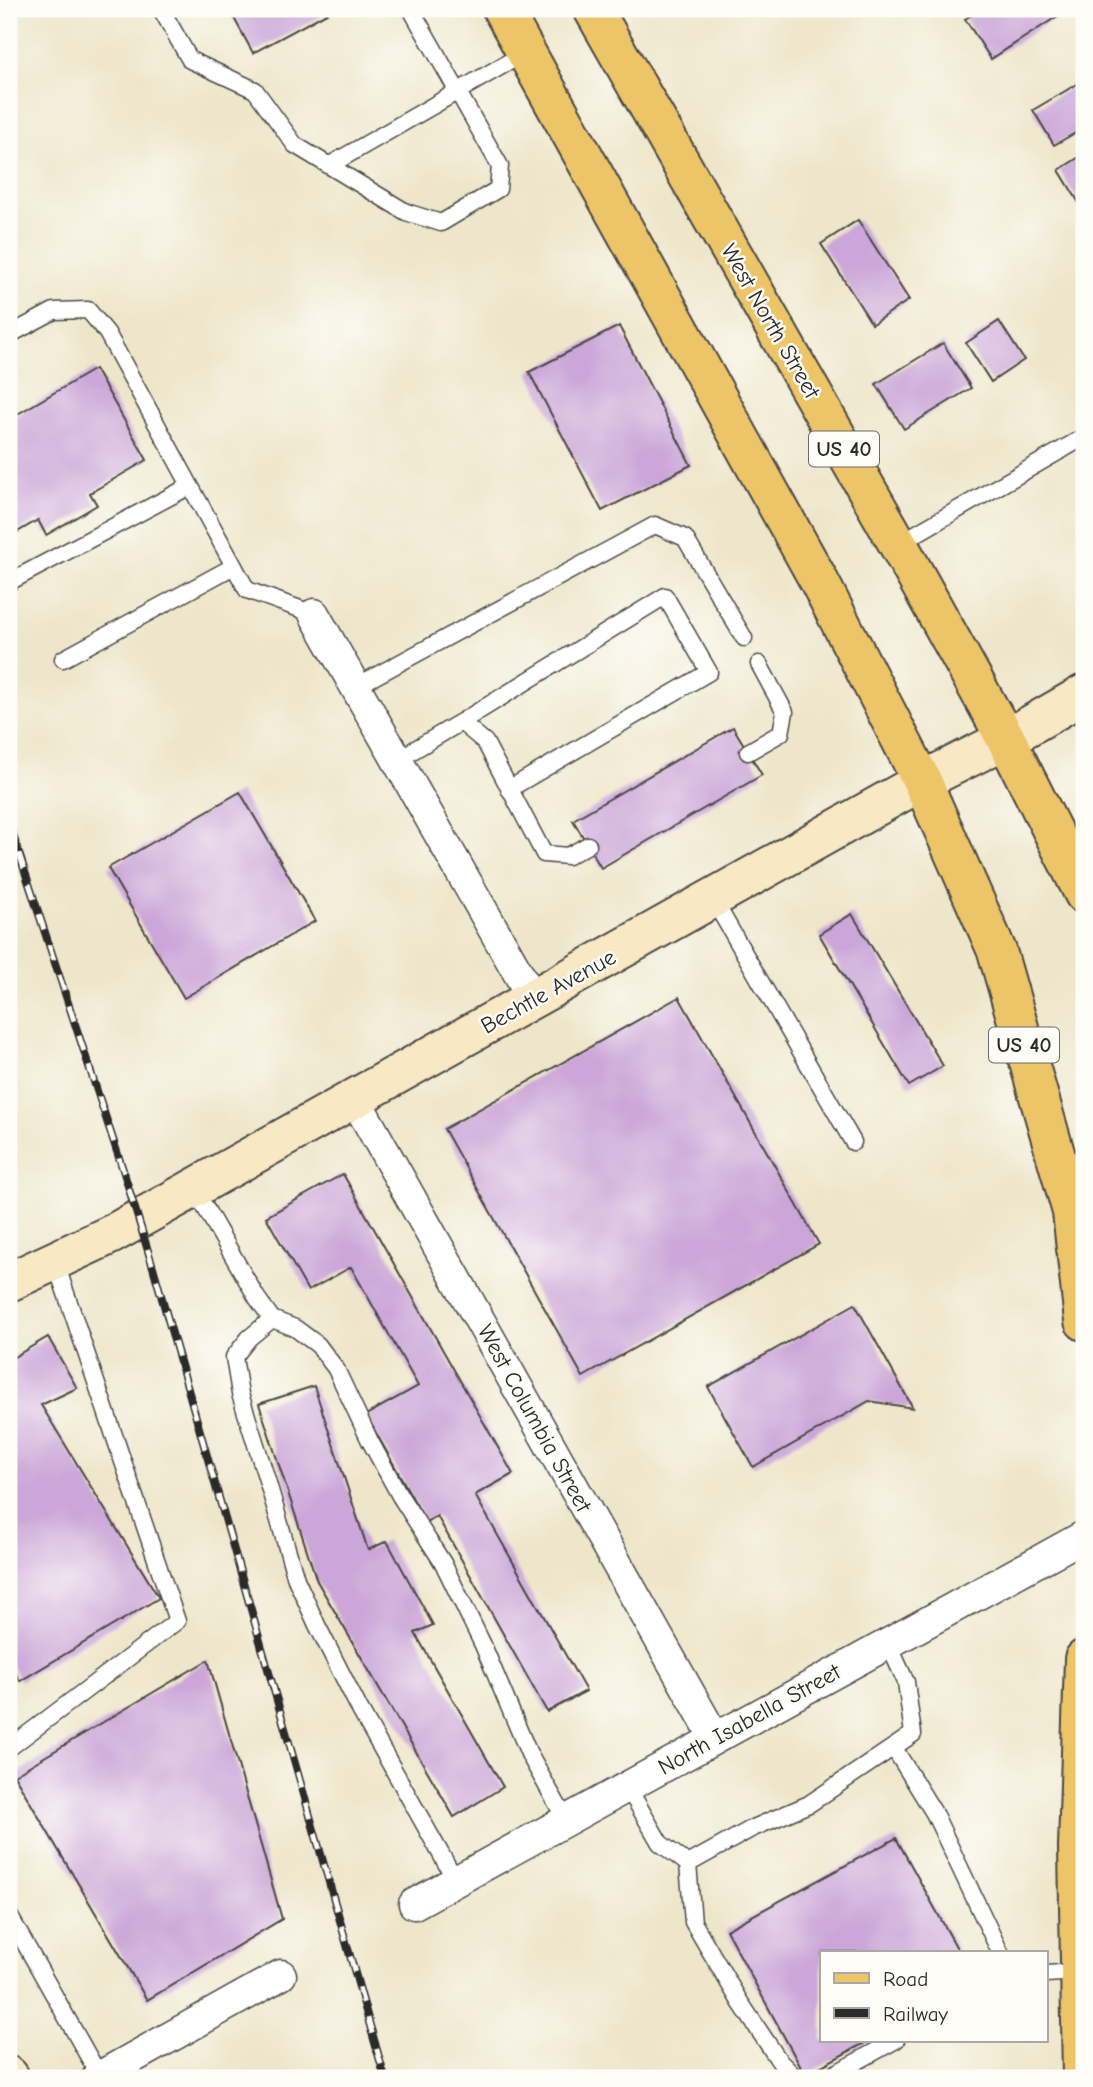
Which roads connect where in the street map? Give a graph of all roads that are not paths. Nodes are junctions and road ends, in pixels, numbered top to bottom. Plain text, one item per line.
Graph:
1 (161, 9) edge
2 (411, 9) edge
3 (502, 9) edge
4 (593, 9) edge
5 (526, 52) junction
6 (458, 92) junction
7 (330, 166) junction
8 (9, 335) edge
9 (1084, 437) edge
10 (190, 486) junction
11 (898, 544) junction
12 (234, 566) junction
13 (11, 581) dead end
14 (314, 614) joint
15 (744, 638) dead end
16 (63, 659) dead end
17 (759, 664) dead end
18 (355, 687) junction
19 (1084, 694) edge
20 (461, 722) junction
21 (1006, 739) junction
22 (748, 752) dead end
23 (397, 760) junction
24 (922, 781) junction
25 (509, 789) junction
26 (587, 845) dead end
27 (1084, 894) edge
28 (713, 899) junction
29 (533, 999) junction
30 (355, 1099) junction
31 (853, 1142) dead end
32 (194, 1188) junction
33 (55, 1261) junction
34 (9, 1282) edge
35 (272, 1319) junction
36 (1084, 1321) edge
37 (1084, 1536) edge
38 (888, 1643) junction
39 (1084, 1659) edge
40 (715, 1738) junction
41 (9, 1748) edge
42 (894, 1748) junction
43 (1083, 1748) edge
44 (627, 1786) junction
45 (566, 1820) junction
46 (688, 1864) junction
47 (456, 1881) junction
48 (414, 1904) dead end
49 (9, 1915) edge
50 (1000, 1951) edge
51 (281, 1975) dead end
52 (1072, 1986) edge
53 (892, 2042) edge
54 (99, 2077) edge
55 (796, 2078) edge
56 (827, 2078) edge
57 (1082, 2078) edge

1 - 7 lane
2 - 6 lane
3 - 5 main road, US 40
4 - 11 main road, West North Street / US 40
5 - 6 lane
5 - 24 main road, US 40
6 - 7 lane
6 - 7 lane
8 - 10 lane
9 - 11 lane
10 - 12 lane
10 - 13 lane
11 - 21 main road, West North Street / US 40
12 - 14 lane
12 - 16 lane
14 - 18 street
15 - 18 lane
17 - 22 lane
18 - 23 street
19 - 21 main road, Bechtle Avenue
20 - 23 lane
20 - 25 lane
20 - 25 lane
21 - 24 main road, Bechtle Avenue
21 - 27 main road, West North Street / US 40
23 - 29 street
24 - 28 main road, Bechtle Avenue
24 - 36 main road, US 40
25 - 26 lane
28 - 29 main road, Bechtle Avenue
28 - 31 lane
29 - 30 main road, Bechtle Avenue
30 - 32 main road, Bechtle Avenue
30 - 40 street, West Columbia Street
32 - 33 main road, Bechtle Avenue
32 - 35 lane
33 - 34 main road, Bechtle Avenue
33 - 41 lane
35 - 45 lane
35 - 47 lane
37 - 38 street, North Isabella Street
38 - 40 street, North Isabella Street
38 - 42 lane
39 - 43 main road
40 - 44 street, North Isabella Street
42 - 46 lane
42 - 50 lane
43 - 52 main road
44 - 45 street, North Isabella Street
44 - 46 lane
45 - 47 street, North Isabella Street
46 - 55 lane
47 - 48 street, North Isabella Street
49 - 54 lane
51 - 54 street
52 - 57 main road
53 - 56 lane

